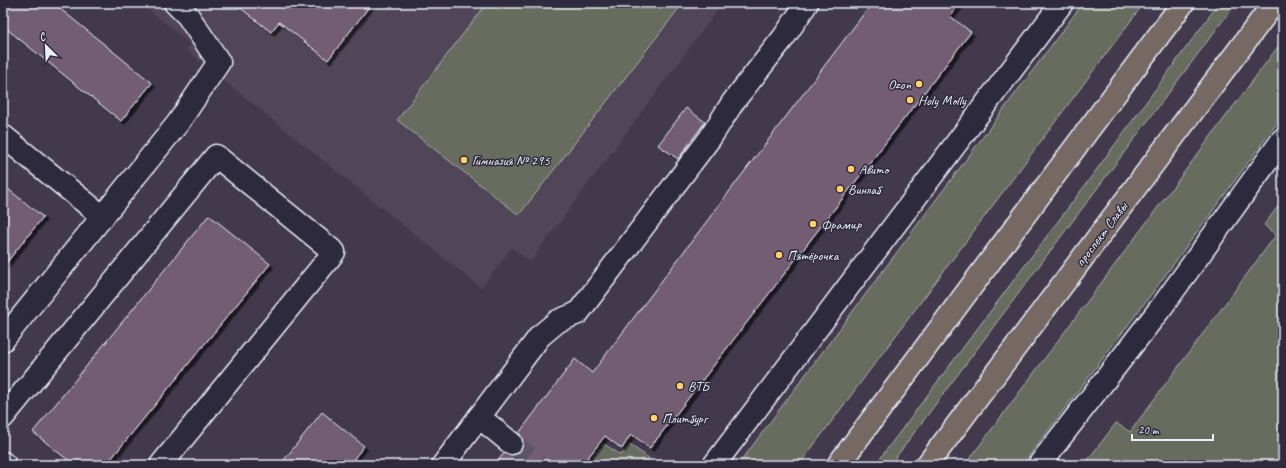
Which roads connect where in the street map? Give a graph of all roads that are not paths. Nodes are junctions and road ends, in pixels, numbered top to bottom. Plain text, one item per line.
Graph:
1 (175, 3) edge
2 (807, 3) edge
3 (1062, 3) edge
4 (1183, 3) edge
5 (1274, 3) edge
6 (3, 136) edge
7 (1283, 139) edge
8 (103, 217) junction
9 (3, 340) edge
10 (479, 416) junction
11 (3, 417) edge
12 (511, 443) tunnel mouth
13 (161, 465) edge
14 (443, 465) edge
15 (714, 465) edge
16 (838, 465) edge
17 (927, 465) edge
18 (1040, 465) edge

1 - 8 street
2 - 10 street
3 - 15 street
4 - 16 main road
5 - 17 main road, проспект Славы
6 - 8 street
7 - 18 street
8 - 9 street
10 - 12 street
10 - 14 street
11 - 13 street

